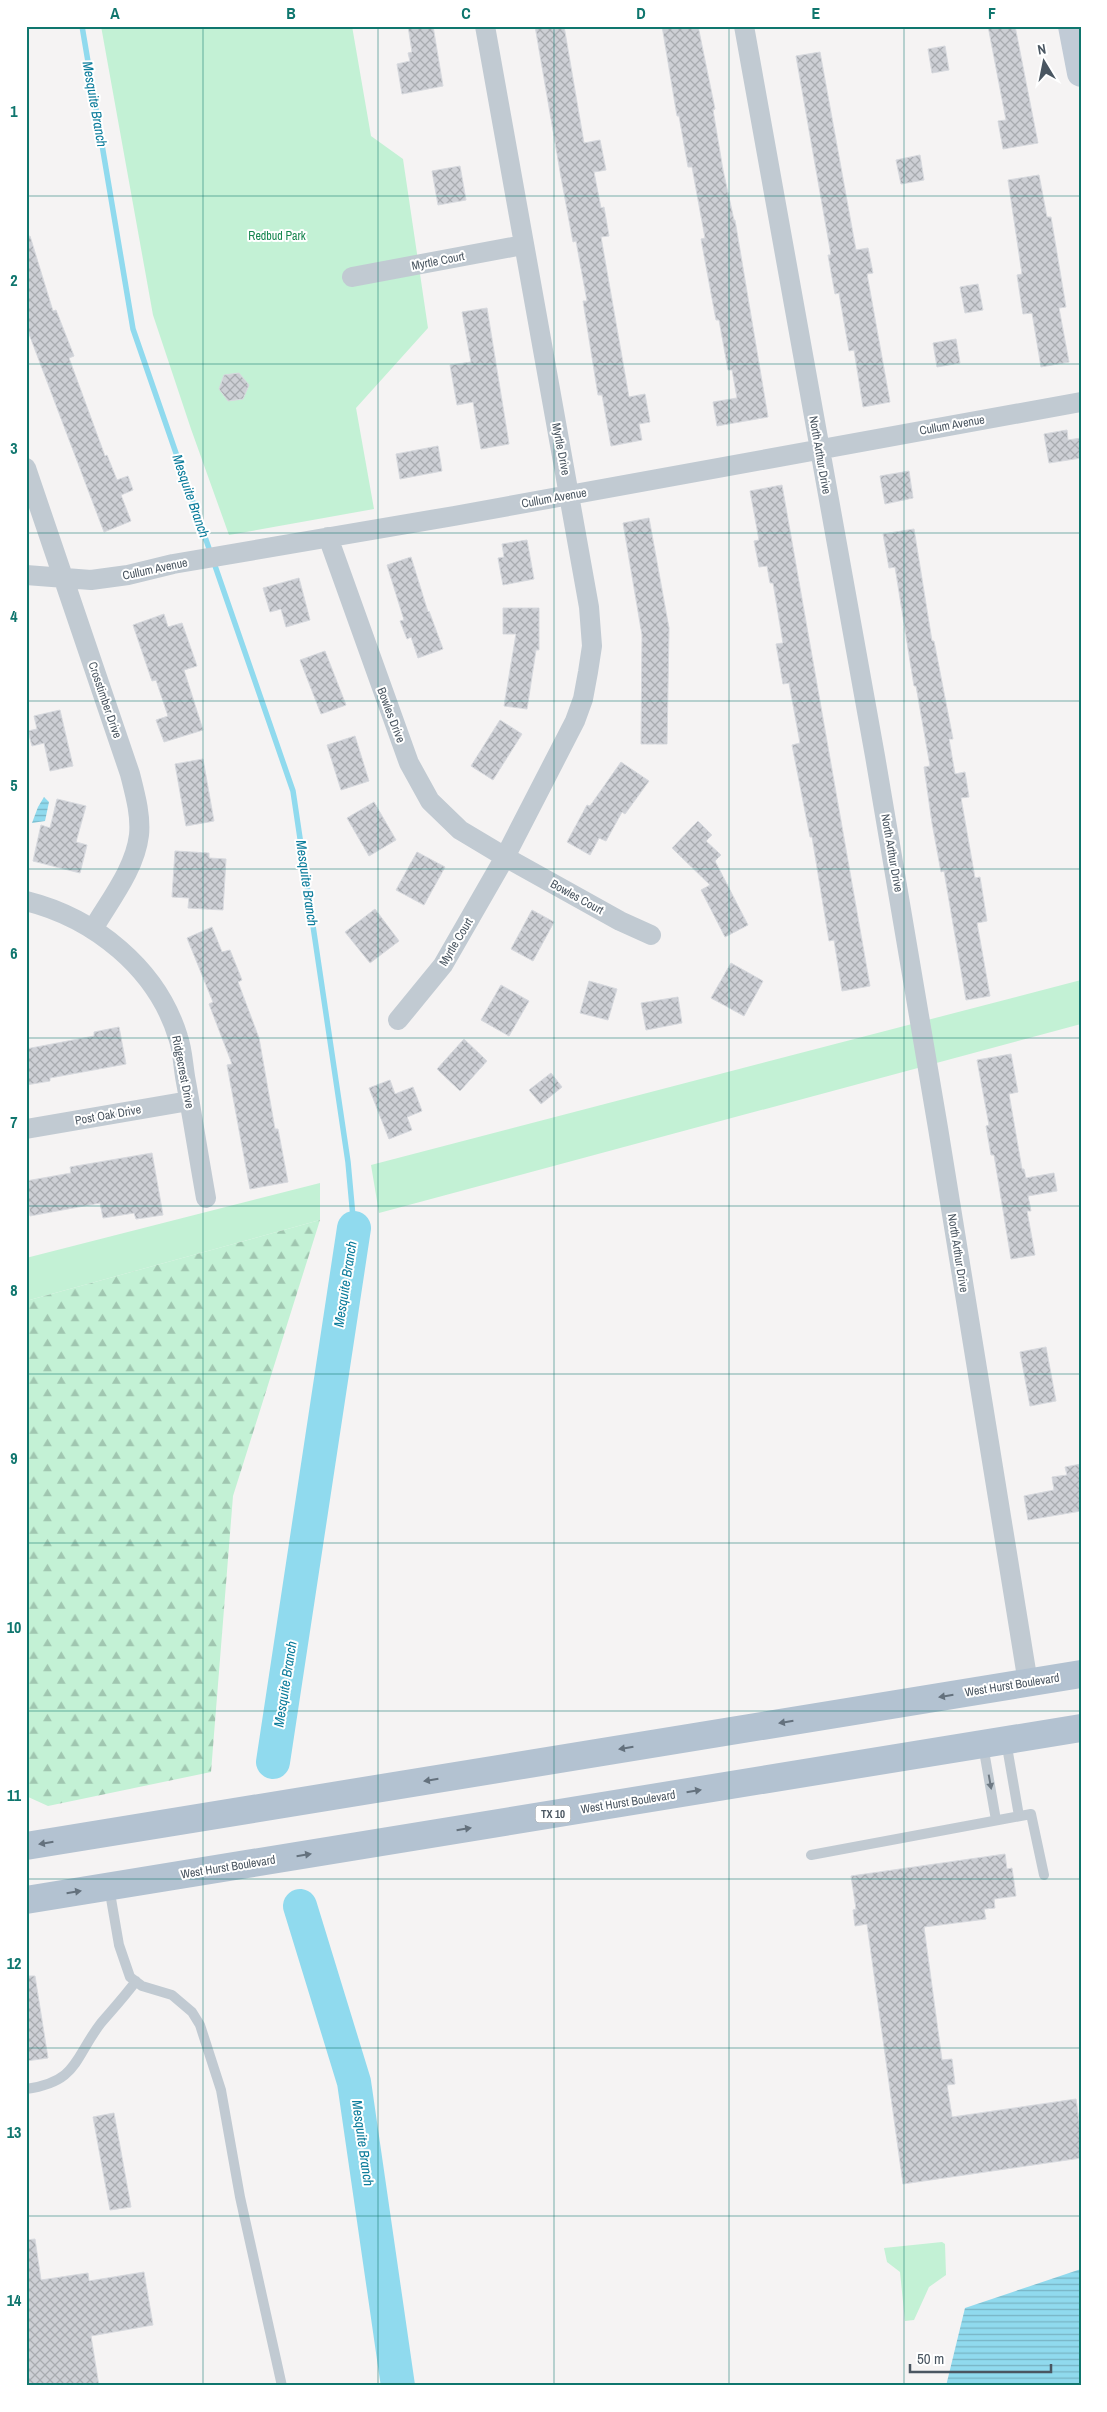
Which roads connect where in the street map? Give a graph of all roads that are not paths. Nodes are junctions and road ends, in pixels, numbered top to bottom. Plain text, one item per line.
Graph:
1 (485, 26) edge
2 (744, 26) edge
3 (1072, 26) edge
4 (1081, 73) edge
5 (523, 245) junction
6 (352, 277) dead end
7 (1081, 402) edge
8 (819, 450) junction
9 (26, 468) edge
10 (570, 495) junction
11 (328, 537) junction
12 (26, 575) edge
13 (64, 579) junction
14 (505, 858) junction
15 (26, 901) edge
16 (93, 929) junction
17 (651, 935) dead end
18 (398, 1020) dead end
19 (189, 1101) junction
20 (26, 1129) edge
21 (206, 1198) dead end
22 (1081, 1674) edge
23 (1028, 1683) junction
24 (1081, 1728) edge
25 (995, 1742) junction
26 (1018, 1816) junction
27 (996, 1820) junction
28 (26, 1846) edge
29 (811, 1855) dead end
30 (1044, 1875) dead end
31 (109, 1887) junction
32 (26, 1900) edge
33 (136, 1981) junction
34 (26, 2089) edge
35 (282, 2386) edge

1 - 5 street, Myrtle Drive
2 - 8 street, North Arthur Drive
3 - 4 street
5 - 6 street, Myrtle Court
5 - 10 street, Myrtle Drive
7 - 8 street, Cullum Avenue
8 - 10 street, Cullum Avenue
8 - 23 street, North Arthur Drive
9 - 13 street, Crosstimber Drive
10 - 11 street, Cullum Avenue
10 - 14 street, Myrtle Drive
11 - 13 street, Cullum Avenue
11 - 14 street, Bowles Drive
12 - 13 street, Cullum Avenue
13 - 16 street, Crosstimber Drive
14 - 17 street, Bowles Court
14 - 18 street, Myrtle Court
15 - 16 street, Ridgecrest Drive
16 - 19 street, Ridgecrest Drive
19 - 20 street, Post Oak Drive
19 - 21 street, Ridgecrest Drive
22 - 23 main road, West Hurst Boulevard
23 -> 28 main road, West Hurst Boulevard
24 - 25 main road, West Hurst Boulevard / TX 10
25 - 26 lane
25 -> 27 lane
31 -> 25 main road, West Hurst Boulevard / TX 10
26 - 27 lane
26 - 30 lane
27 - 29 lane
32 -> 31 main road, West Hurst Boulevard / TX 10
31 - 33 lane
33 - 34 lane
33 - 35 lane

